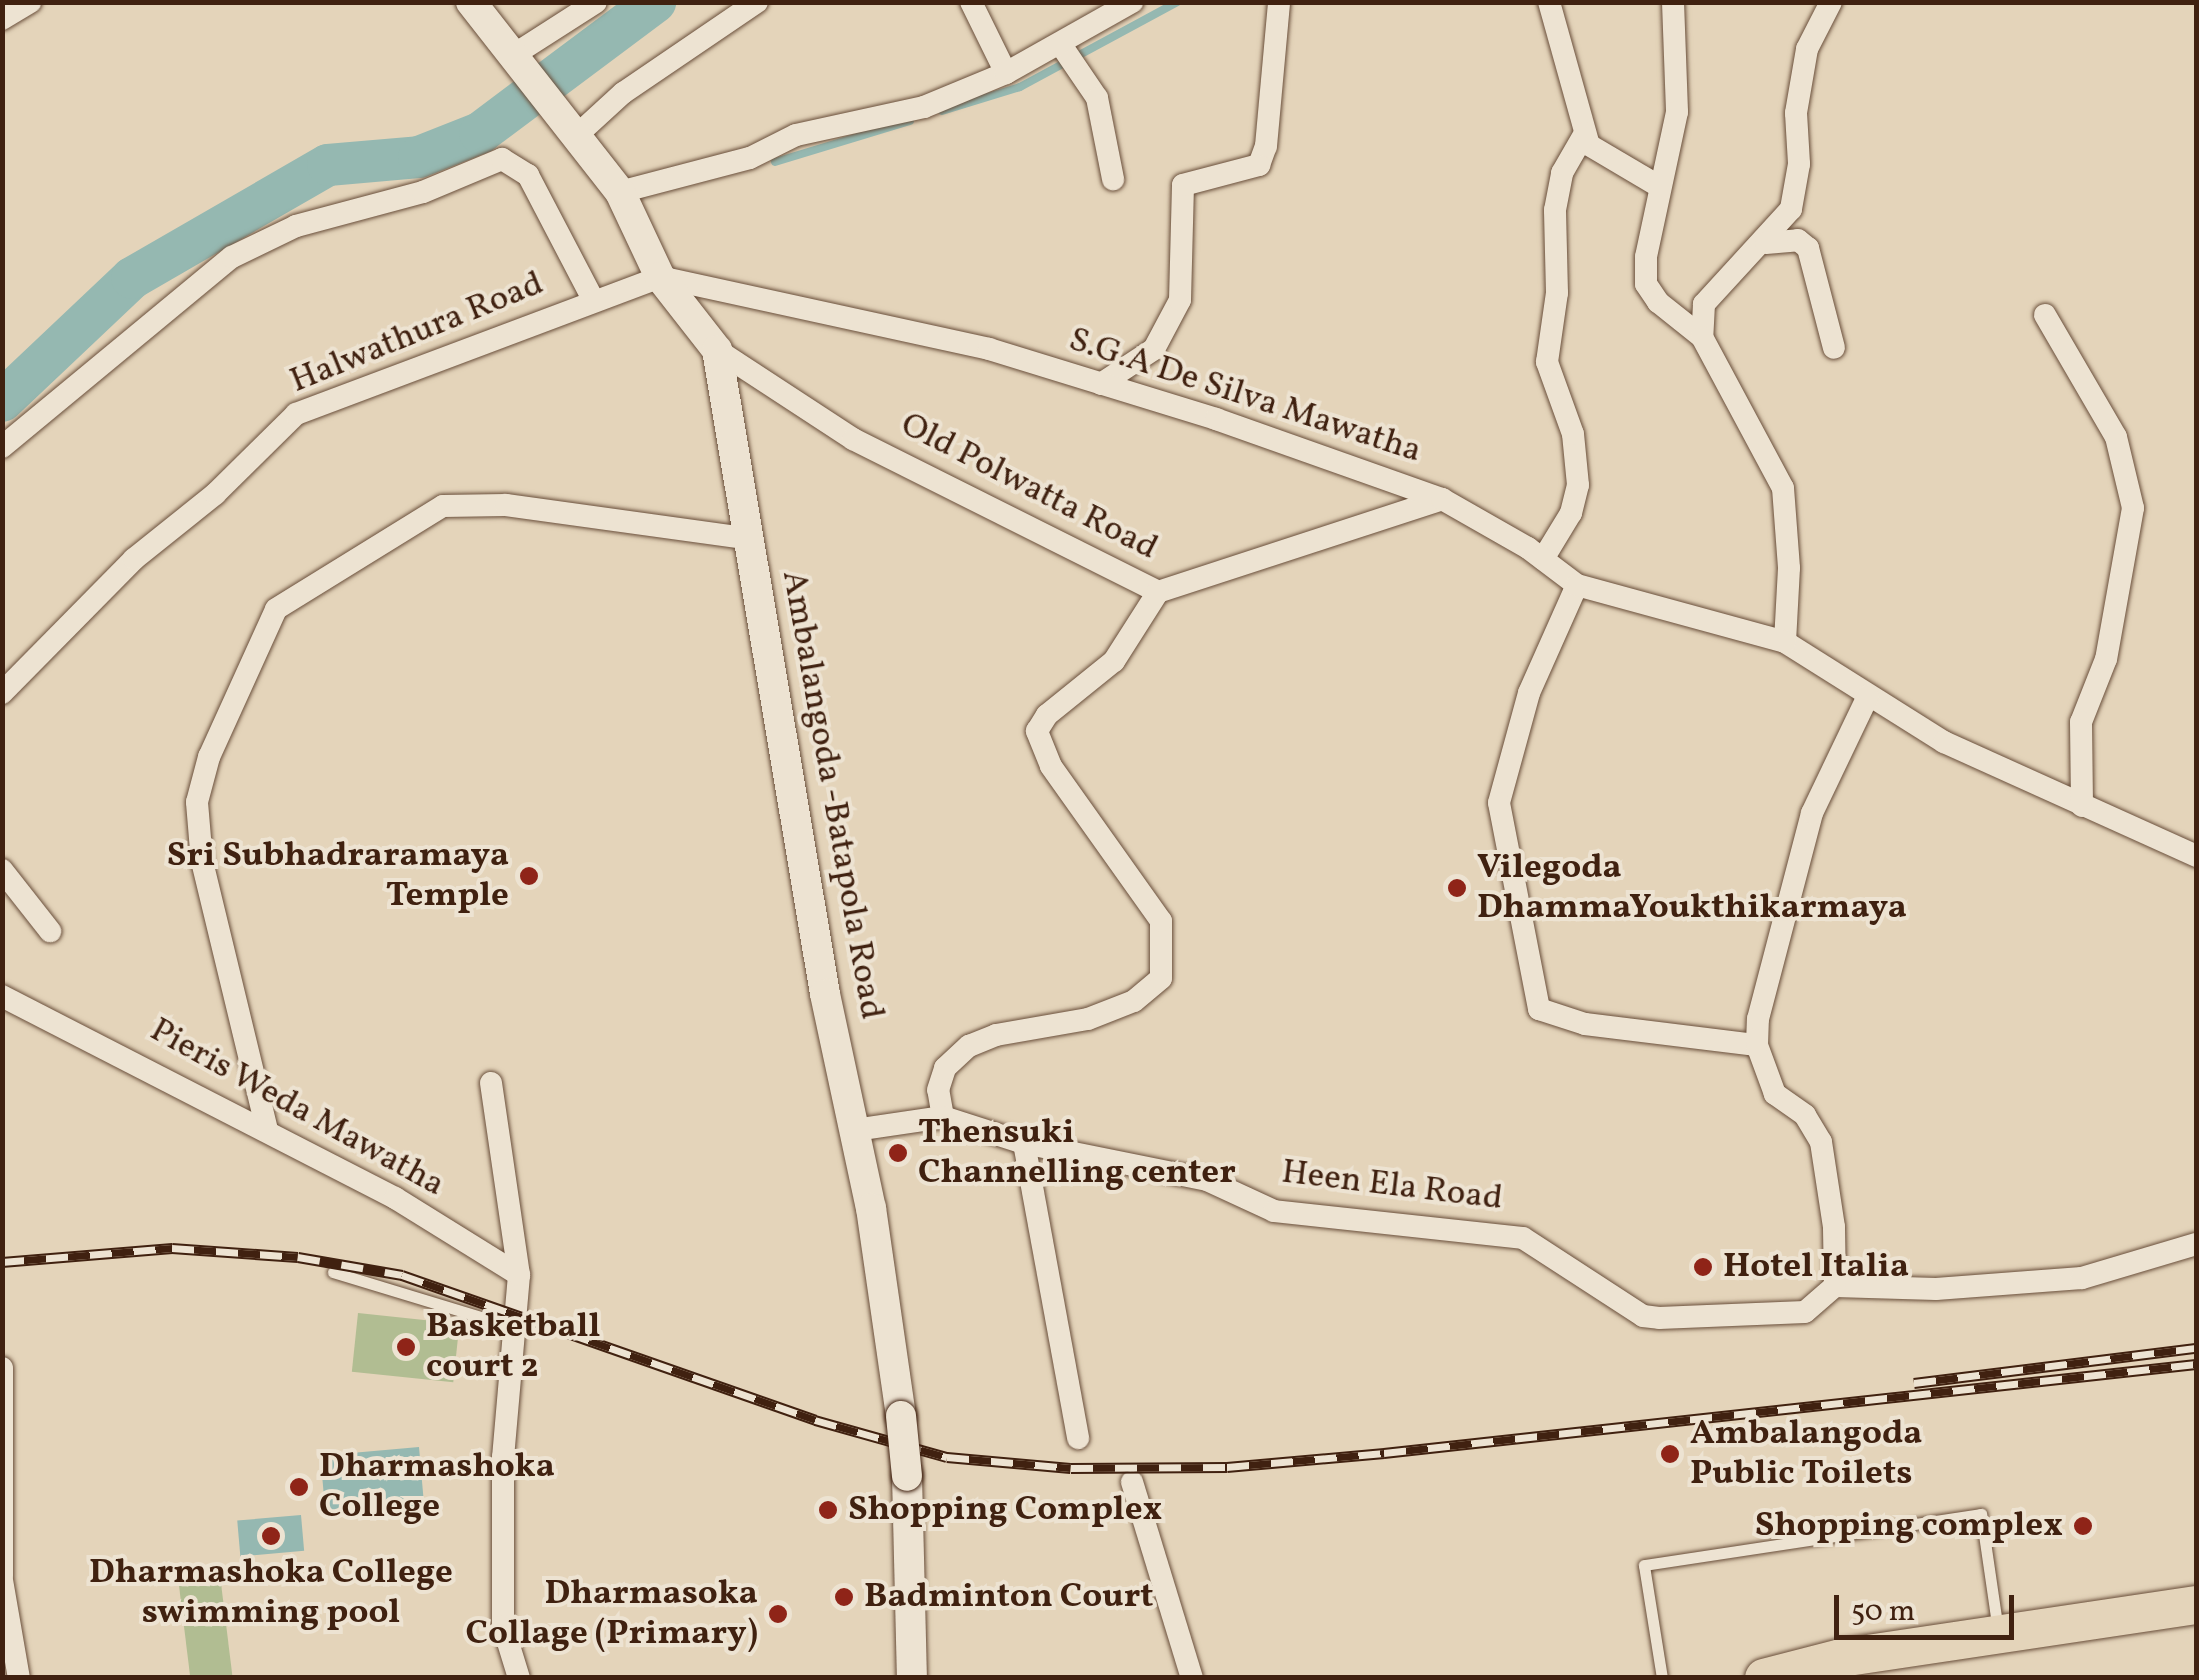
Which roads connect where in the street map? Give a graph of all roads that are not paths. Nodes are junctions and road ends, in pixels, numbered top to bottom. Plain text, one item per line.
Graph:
1 (30, 2) edge
2 (471, 2) edge
3 (596, 2) edge
4 (757, 2) edge
5 (971, 2) edge
6 (1132, 2) edge
7 (1279, 2) edge
8 (1549, 2) edge
9 (1673, 2) edge
10 (1831, 2) edge
11 (1103, 10) edge
12 (2, 19) edge
13 (1061, 45) junction
14 (519, 59) junction
15 (1006, 73) junction
16 (1585, 133) junction
17 (576, 136) junction
18 (1114, 179) dead end
19 (1660, 188) junction
20 (620, 192) junction
21 (1766, 243) junction
22 (660, 278) junction
23 (594, 301) junction
24 (2044, 315) dead end
25 (1702, 337) junction
26 (1834, 348) dead end
27 (717, 350) junction
28 (1101, 384) junction
29 (2, 448) edge
30 (1442, 499) junction
31 (751, 539) junction
32 (1543, 559) junction
33 (1576, 585) junction
34 (1158, 592) junction
35 (1785, 642) junction
36 (2, 693) edge
37 (1868, 696) junction
38 (2082, 806) junction
39 (2196, 856) edge
40 (2, 870) edge
41 (50, 931) dead end
42 (2, 996) edge
43 (1757, 1046) junction
44 (491, 1083) dead end
45 (943, 1117) junction
46 (268, 1130) junction
47 (854, 1130) junction
48 (1024, 1143) junction
49 (2196, 1244) edge
50 (333, 1272) dead end
51 (519, 1274) junction
52 (1835, 1286) junction
53 (518, 1320) junction
54 (2, 1368) edge
55 (1078, 1438) dead end
56 (1132, 1482) dead end
57 (2, 1578) edge
58 (2196, 1605) edge
59 (1998, 1635) junction
60 (1844, 1668) edge
61 (19, 1678) edge
62 (519, 1678) edge
63 (912, 1678) edge
64 (1192, 1678) edge
65 (1662, 1678) edge
66 (1764, 1678) edge

1 - 12 street
2 - 14 main road, Ambalangoda -Batapola Road
3 - 14 street
4 - 17 street
5 - 15 street
6 - 11 street
7 - 28 street
8 - 16 street
9 - 19 street
10 - 21 street
11 - 13 street
13 - 15 street
13 - 18 street
14 - 17 main road, Ambalangoda -Batapola Road
15 - 20 street
16 - 19 street
16 - 32 street
17 - 20 main road, Ambalangoda -Batapola Road
19 - 25 street
20 - 22 main road, Ambalangoda -Batapola Road
21 - 25 street
21 - 26 street
22 - 23 street, Halwathura Road
22 - 27 main road, Ambalangoda -Batapola Road
22 - 28 street, S.G.A De Silva Mawatha
23 - 29 street
23 - 36 street, Halwathura Road
24 - 38 street
25 - 35 street
27 - 31 main road, Ambalangoda -Batapola Road
27 - 34 street, Old Polwatta Road
28 - 30 street, S.G.A De Silva Mawatha
30 - 32 street, S.G.A De Silva Mawatha
30 - 34 street, Old Polwatta Road
31 - 46 street
31 - 47 main road, Ambalangoda -Batapola Road
32 - 33 street, S.G.A De Silva Mawatha
33 - 35 street, S.G.A De Silva Mawatha
33 - 43 street
34 - 45 street
35 - 37 street, S.G.A De Silva Mawatha
37 - 38 street, S.G.A De Silva Mawatha
37 - 43 street
38 - 39 street, S.G.A De Silva Mawatha
40 - 41 street
42 - 46 street, Pieris Weda Mawatha
43 - 52 street
44 - 51 street
45 - 47 street, Heen Ela Road
45 - 48 street, Heen Ela Road
46 - 51 street, Pieris Weda Mawatha
47 - 63 main road, Ambalangoda -Batapola Road, bridge
48 - 52 street, Heen Ela Road
48 - 55 street
49 - 52 street
50 - 53 lane
51 - 53 street
53 - 62 street
54 - 57 street
56 - 64 street
57 - 61 street
58 - 59 highway
59 - 60 highway
59 - 65 lane
60 - 66 highway

